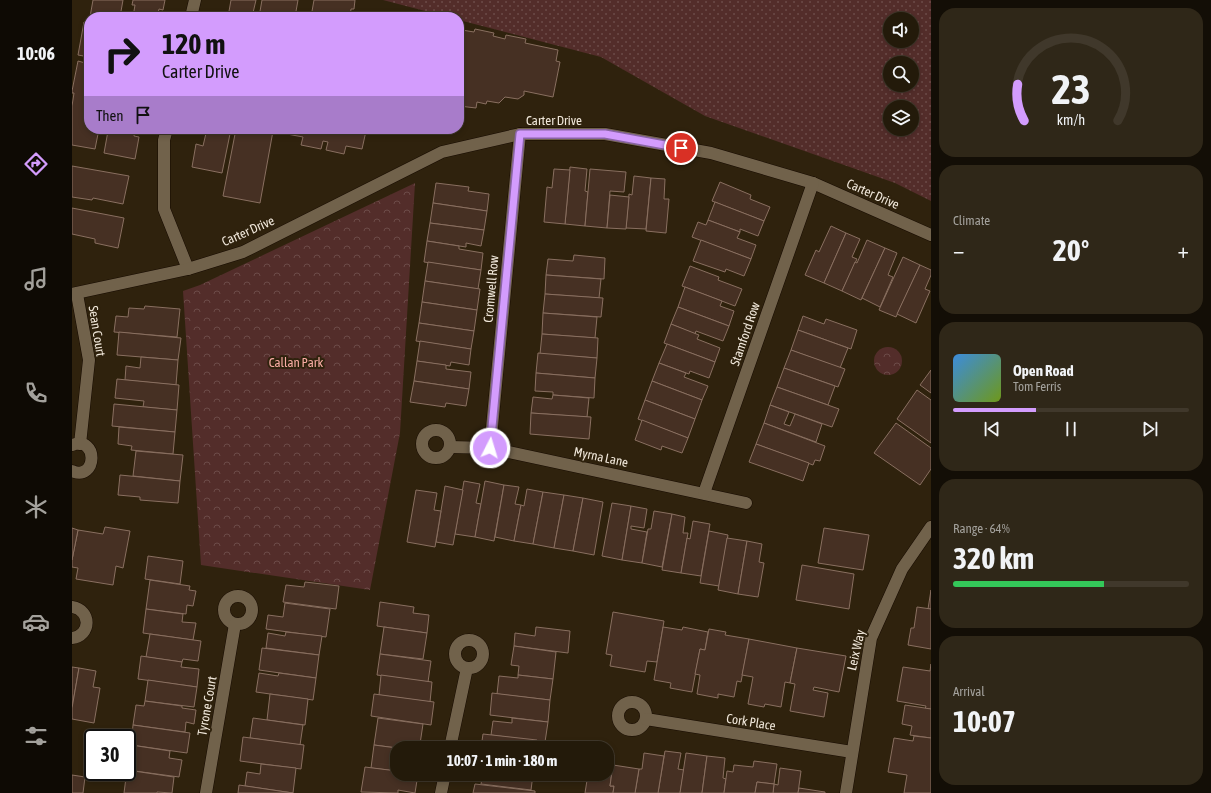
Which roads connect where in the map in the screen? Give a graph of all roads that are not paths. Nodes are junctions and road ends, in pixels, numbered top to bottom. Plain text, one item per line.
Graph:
1 (195, 0) edge
2 (192, 12) edge
3 (166, 134) edge
4 (520, 134) junction
5 (814, 183) junction
6 (931, 235) edge
7 (188, 269) junction
8 (75, 294) edge
9 (76, 444) edge
10 (450, 447) dead end
11 (490, 448) junction
12 (72, 471) edge
13 (704, 493) junction
14 (746, 503) dead end
15 (931, 527) edge
16 (72, 607) edge
17 (235, 624) dead end
18 (72, 638) edge
19 (467, 668) dead end
20 (646, 719) dead end
21 (451, 741) edge
22 (852, 752) junction
23 (444, 781) edge
24 (206, 793) edge
25 (441, 793) edge
26 (846, 793) edge

1 - 2 street
3 - 7 street
4 - 5 street, Carter Drive
4 - 7 street, Carter Drive
4 - 11 street, Cromwell Row
5 - 6 street, Carter Drive
5 - 13 street, Stamford Row
7 - 8 street, Carter Drive
8 - 9 street, Sean Court
9 - 12 street, Sean Court
10 - 11 street, Myrna Lane
11 - 13 street, Myrna Lane
13 - 14 street, Myrna Lane
15 - 22 street, Leix Way
16 - 18 street
17 - 24 street, Tyrone Court
19 - 21 street
20 - 22 street, Cork Place
22 - 26 street, Leix Way
23 - 25 street

